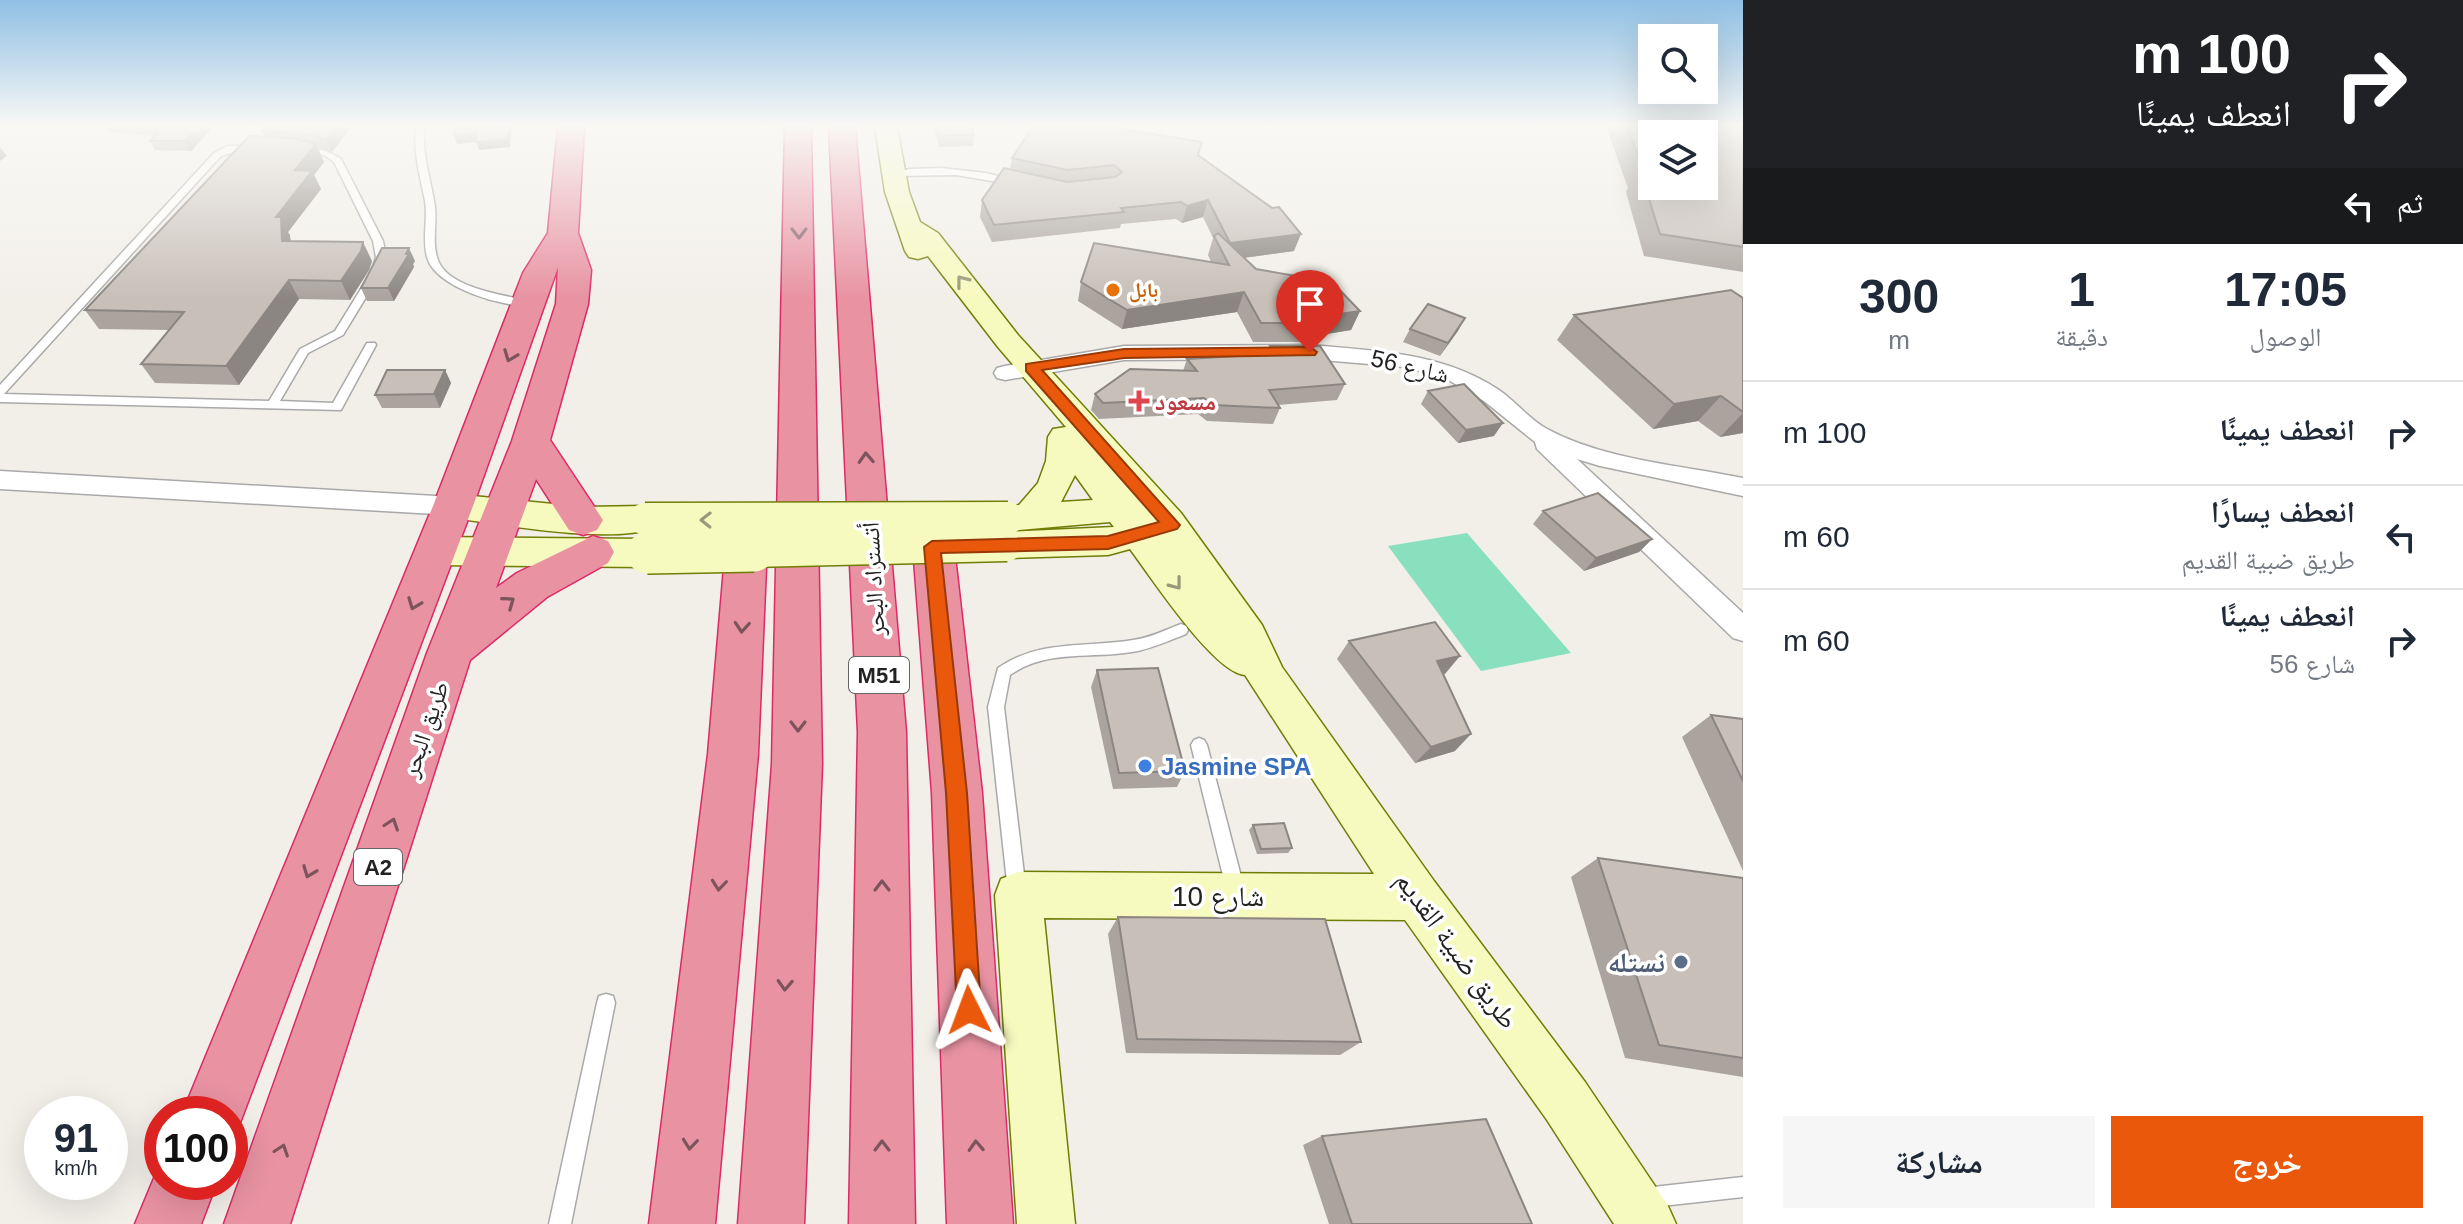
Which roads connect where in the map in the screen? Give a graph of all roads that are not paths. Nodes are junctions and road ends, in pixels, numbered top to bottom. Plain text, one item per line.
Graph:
1 (190, 184) edge
2 (350, 184) edge
3 (425, 184) edge
4 (567, 184) edge
5 (798, 184) edge
6 (846, 184) edge
7 (896, 184) edge
8 (1023, 184) edge
9 (1031, 186) edge
10 (563, 233) junction
11 (530, 304) junction
12 (572, 304) junction
13 (371, 345) dead end
14 (1018, 370) junction
15 (0, 392) edge
16 (272, 405) junction
17 (1537, 434) junction
18 (1065, 438) junction
19 (531, 441) junction
20 (0, 480) edge
21 (1743, 487) edge
22 (1144, 517) junction
23 (1015, 527) junction
24 (444, 528) junction
25 (497, 532) junction
26 (932, 534) junction
27 (588, 536) junction
28 (748, 536) junction
29 (1181, 630) dead end
30 (1743, 630) edge
31 (450, 653) junction
32 (1199, 745) dead end
33 (1018, 895) junction
34 (1237, 896) junction
35 (1417, 897) junction
36 (606, 1003) dead end
37 (220, 1096) edge
38 (1743, 1187) edge
39 (178, 1200) edge
40 (1640, 1212) edge
41 (168, 1224) edge
42 (257, 1224) edge
43 (560, 1224) edge
44 (682, 1224) edge
45 (771, 1224) edge
46 (882, 1224) edge
47 (980, 1224) edge
48 (1046, 1224) edge

1 - 15 lane
2 - 16 lane
3 - 11 lane
4 - 10 highway, طريق البحر / A2
5 -> 45 highway
46 -> 6 highway, أتستراد البحر / M51
7 - 14 street, طريق ضبية القديم
8 - 9 lane
10 - 11 highway, طريق البحر / A2
10 - 12 highway, طريق البحر / A2
11 - 12 highway
11 -> 24 highway, طريق البحر / A2
12 - 19 highway, طريق البحر / A2
13 - 16 lane
14 - 17 street, شارع 56
14 - 18 street, طريق ضبية القديم
14 - 22 street, طريق ضبية القديم
15 - 16 lane
17 - 21 street, شارع 56
17 - 30 street
18 - 22 street, طريق ضبية القديم
18 - 23 street
19 - 25 highway, طريق البحر / A2
19 - 27 highway
20 - 24 street
22 - 23 street
22 - 35 street, طريق ضبية القديم
23 - 26 street, bridge
24 - 25 street
24 - 25 street
24 -> 37 highway, طريق البحر / A2
25 - 27 street
25 - 31 highway, طريق البحر / A2
26 - 28 street, bridge
47 -> 26 highway
27 - 28 street, bridge
31 -> 27 highway
28 -> 44 highway
29 - 33 lane
42 -> 31 highway, طريق البحر / A2
32 - 34 lane
33 - 34 street, شارع 10
33 - 48 street
34 - 35 street, شارع 10
35 - 40 street, طريق ضبية القديم
36 - 43 lane
38 - 40 lane
39 - 41 highway

